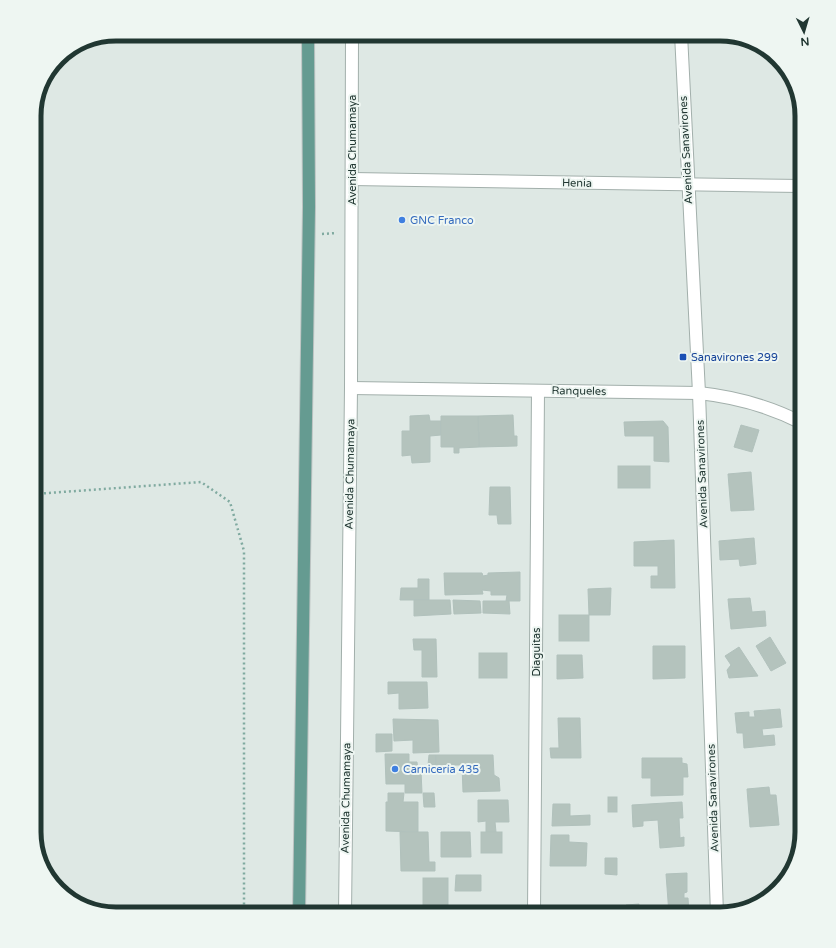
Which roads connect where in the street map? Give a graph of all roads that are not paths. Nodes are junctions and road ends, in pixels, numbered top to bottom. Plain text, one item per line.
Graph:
1 (305, 41) edge
2 (308, 41) edge
3 (352, 41) edge
4 (681, 41) edge
5 (308, 79) junction
6 (352, 179) junction
7 (688, 184) junction
8 (795, 186) edge
9 (351, 388) junction
10 (538, 391) junction
11 (699, 393) junction
12 (795, 420) edge
13 (299, 907) edge
14 (345, 907) edge
15 (534, 907) edge
16 (717, 907) edge

1 - 5 main road
2 - 5 main road
3 - 6 street, Avenida Chumamaya
4 - 7 street, Avenida Sanavirones
5 - 13 main road
6 - 7 street, Henia
6 - 9 street, Avenida Chumamaya
7 - 8 street, Henia
7 - 11 street, Avenida Sanavirones
9 - 10 street, Ranqueles
9 - 14 street, Avenida Chumamaya
10 - 11 street, Ranqueles
10 - 15 street, Diaguitas
11 - 12 street, Ranqueles
11 - 16 street, Avenida Sanavirones

